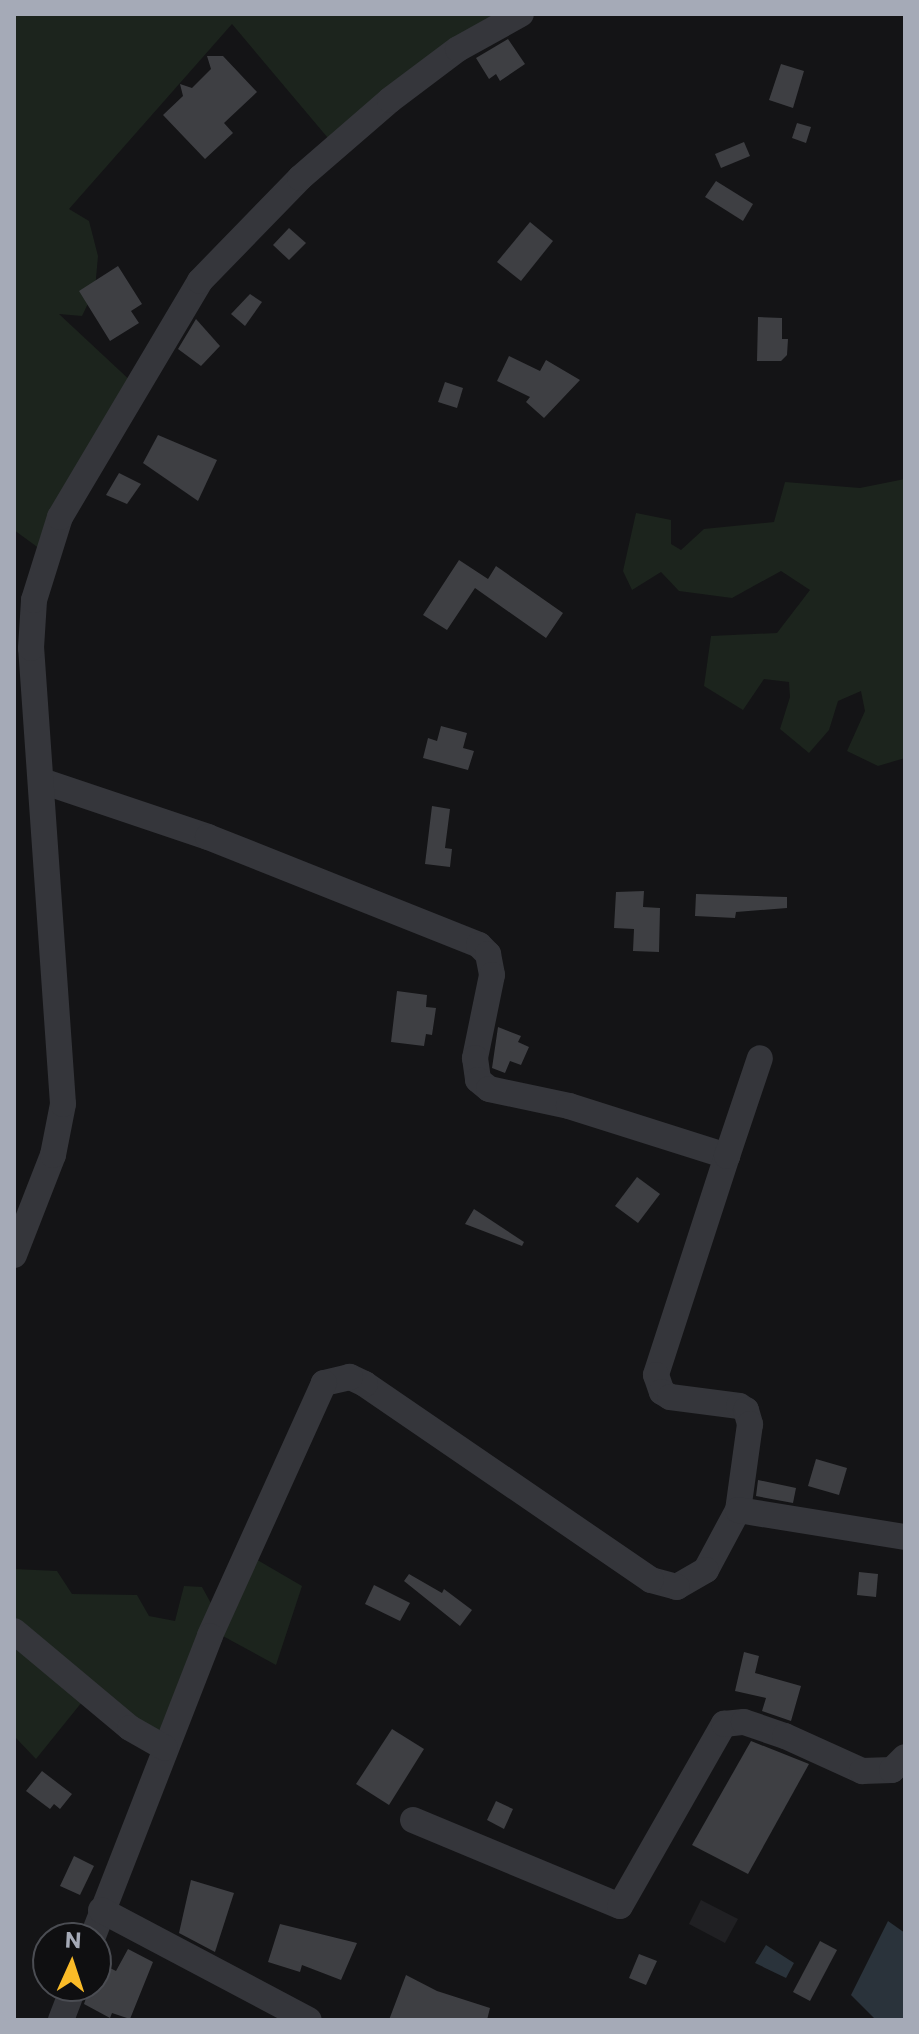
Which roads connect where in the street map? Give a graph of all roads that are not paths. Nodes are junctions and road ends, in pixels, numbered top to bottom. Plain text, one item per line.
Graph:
1 (521, 14) edge
2 (42, 781) junction
3 (760, 1058) dead end
4 (727, 1156) junction
5 (14, 1255) edge
6 (738, 1510) junction
7 (905, 1537) edge
8 (14, 1631) edge
9 (165, 1748) junction
10 (905, 1757) edge
11 (413, 1820) dead end
12 (101, 1910) junction
13 (97, 1922) edge
14 (309, 2020) edge

1 - 2 street
2 - 4 street
2 - 5 street
3 - 4 street
4 - 6 street
6 - 7 street
6 - 9 street
8 - 9 street
9 - 12 street
10 - 11 street
12 - 13 street
12 - 14 street

